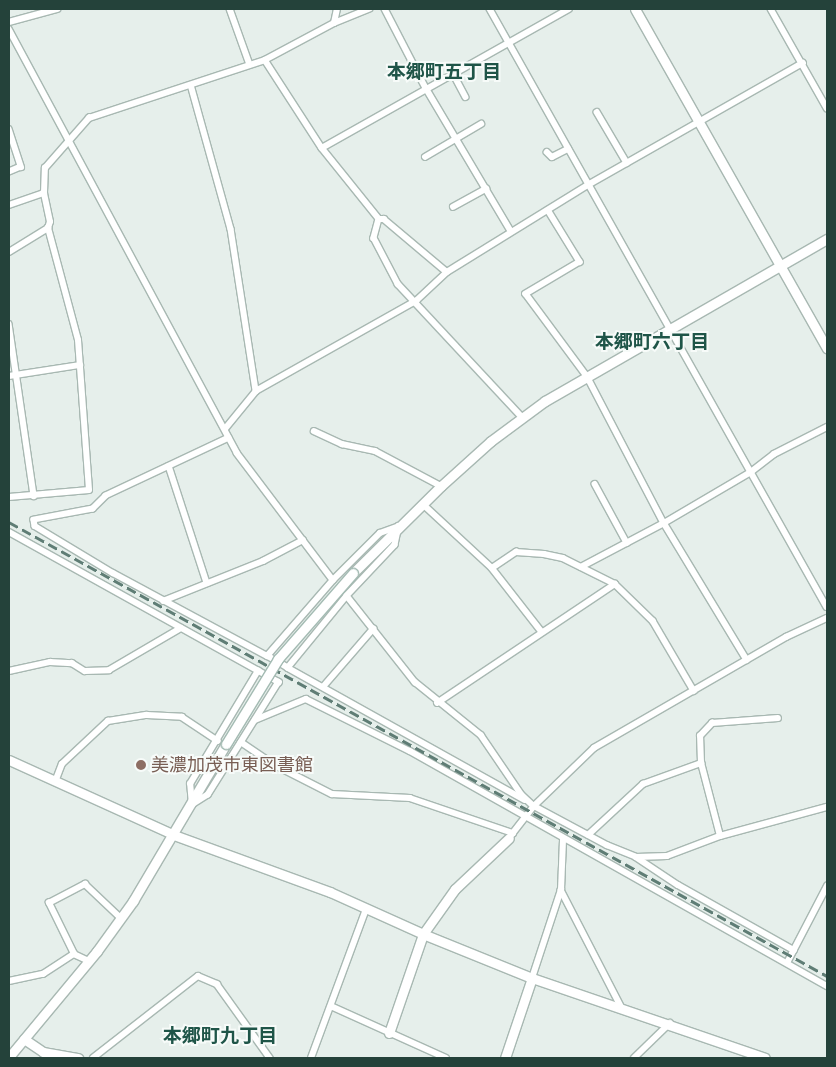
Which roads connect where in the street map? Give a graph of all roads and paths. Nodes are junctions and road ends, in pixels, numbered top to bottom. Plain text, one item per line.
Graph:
1 (57, 9) edge
2 (230, 9) edge
3 (337, 9) edge
4 (369, 9) edge
5 (386, 9) edge
6 (490, 9) edge
7 (569, 9) edge
8 (635, 9) edge
9 (771, 9) edge
10 (9, 22) edge
11 (334, 23) junction
12 (9, 29) edge
13 (508, 42) junction
14 (265, 60) junction
15 (803, 63) junction
16 (250, 65) junction
17 (453, 73) junction
18 (191, 85) junction
19 (426, 88) junction
20 (466, 98) dead end
21 (827, 108) edge
22 (597, 112) dead end
23 (699, 122) junction
24 (481, 124) dead end
25 (9, 129) edge
26 (70, 138) junction
27 (456, 138) junction
28 (322, 148) junction
29 (568, 149) junction
30 (547, 152) dead end
31 (425, 156) dead end
32 (626, 163) junction
33 (9, 172) edge
34 (588, 185) junction
35 (486, 189) junction
36 (44, 193) junction
37 (9, 205) edge
38 (453, 207) dead end
39 (548, 210) junction
40 (379, 219) junction
41 (48, 228) junction
42 (511, 231) junction
43 (827, 239) edge
44 (9, 252) edge
45 (780, 265) junction
46 (446, 272) junction
47 (416, 301) junction
48 (9, 324) edge
49 (671, 328) junction
50 (827, 349) edge
51 (80, 365) junction
52 (12, 376) edge
53 (586, 376) junction
54 (256, 391) junction
55 (522, 418) junction
56 (827, 427) edge
57 (225, 430) junction
58 (314, 431) dead end
59 (230, 438) junction
60 (169, 466) junction
61 (751, 472) junction
62 (595, 484) dead end
63 (441, 486) junction
64 (34, 496) junction
65 (9, 497) edge
66 (423, 504) junction
67 (664, 523) junction
68 (399, 526) junction
69 (9, 532) edge
70 (303, 540) junction
71 (627, 542) junction
72 (581, 567) junction
73 (492, 568) junction
74 (333, 580) junction
75 (207, 583) junction
76 (615, 584) junction
77 (347, 596) junction
78 (163, 601) junction
79 (827, 607) edge
80 (827, 618) edge
81 (181, 628) junction
82 (373, 629) junction
83 (542, 632) junction
84 (266, 656) junction
85 (747, 660) junction
86 (288, 668) junction
87 (9, 671) edge
88 (258, 671) junction
89 (323, 687) junction
90 (694, 691) junction
91 (437, 703) junction
92 (778, 718) dead end
93 (255, 720) junction
94 (241, 742) junction
95 (222, 743) junction
96 (9, 760) edge
97 (701, 762) junction
98 (55, 782) junction
99 (532, 804) junction
100 (192, 805) junction
101 (827, 807) edge
102 (526, 816) junction
103 (174, 835) junction
104 (588, 835) junction
105 (511, 836) junction
106 (720, 836) junction
107 (563, 840) junction
108 (636, 857) junction
109 (827, 886) edge
110 (561, 890) junction
111 (366, 909) junction
112 (120, 918) junction
113 (422, 934) junction
114 (794, 950) junction
115 (74, 954) junction
116 (89, 961) junction
117 (787, 963) junction
118 (532, 978) junction
119 (9, 981) edge
120 (827, 986) edge
121 (331, 1006) junction
122 (621, 1006) junction
123 (670, 1024) junction
124 (389, 1033) junction
125 (24, 1039) junction
126 (9, 1057) edge
127 (78, 1058) edge
128 (93, 1058) edge
129 (270, 1058) edge
130 (311, 1058) edge
131 (446, 1058) edge
132 (505, 1058) edge
133 (634, 1058) edge
134 (764, 1058) edge

1 - 10 street
2 - 16 street
3 - 11 street
4 - 11 street
5 - 19 street
6 - 13 street
7 - 13 street
8 - 23 street
9 - 15 street
11 - 14 street
12 - 26 street
13 - 17 street
13 - 29 street
14 - 16 street
14 - 28 street
15 - 21 street
15 - 23 street
16 - 18 street
17 - 19 street
17 - 20 street
18 - 26 street
18 - 54 street
19 - 27 street
19 - 28 street
22 - 32 street
23 - 32 street
23 - 45 street
24 - 27 street
25 - 33 street
26 - 36 street
26 - 57 street
27 - 31 street
27 - 35 street
28 - 40 street
29 - 30 street
29 - 34 street
32 - 34 street
34 - 39 street
34 - 49 street
35 - 38 street
35 - 42 street
36 - 37 street
36 - 41 street
39 - 42 street
39 - 53 street
40 - 46 street
40 - 47 street
41 - 44 street
41 - 51 street
42 - 46 street
43 - 45 street
45 - 49 street
45 - 50 street
46 - 47 street
47 - 54 street
47 - 55 street
48 - 52 street
49 - 53 street
49 - 61 street
51 - 52 street
51 - 64 street
52 - 64 street
53 - 55 street
53 - 67 street
54 - 57 street
55 - 63 street
56 - 61 street
57 - 59 street
58 - 63 street
59 - 60 street
59 - 70 street
60 - 75 street
60 - 78 street
61 - 67 street
61 - 79 street
62 - 71 street
63 - 66 street
64 - 65 street
66 - 68 street
66 - 73 street
67 - 71 street
67 - 85 street
68 - 74 street
68 - 77 street
68 - 95 street, bridge
69 - 81 street
70 - 74 street
70 - 75 street
71 - 72 street
72 - 73 street
72 - 76 street
73 - 83 street
74 - 84 street
75 - 78 street
76 - 83 street
76 - 90 street
77 - 82 street
77 - 86 street
78 - 84 street
80 - 85 street
81 - 87 street
81 - 88 street
82 - 89 street
82 - 91 street
83 - 91 street
84 - 86 street
85 - 90 street
86 - 89 street
88 - 93 street
88 - 95 street
89 - 99 street
90 - 99 street
91 - 99 street
92 - 97 street
93 - 94 street
93 - 102 street
94 - 100 street
94 - 105 street
95 - 98 street
95 - 100 street
96 - 98 street
97 - 104 street
97 - 106 street
98 - 103 street
99 - 102 street
99 - 104 street
100 - 103 street
101 - 106 street
102 - 105 street
102 - 107 street
103 - 111 street
103 - 112 street
104 - 108 street
105 - 113 street
106 - 108 street
107 - 110 street
107 - 117 street
108 - 114 street
109 - 114 street
110 - 118 street
110 - 122 street
111 - 113 street
111 - 121 street
112 - 115 street
112 - 116 street
113 - 118 street
113 - 124 street
114 - 117 street
115 - 116 street
115 - 119 street
116 - 125 street
117 - 120 street
118 - 122 street
118 - 132 street
121 - 124 street
121 - 130 street
122 - 123 street
123 - 133 street
123 - 134 street
124 - 131 street
125 - 126 street
125 - 127 street
128 - 129 street

